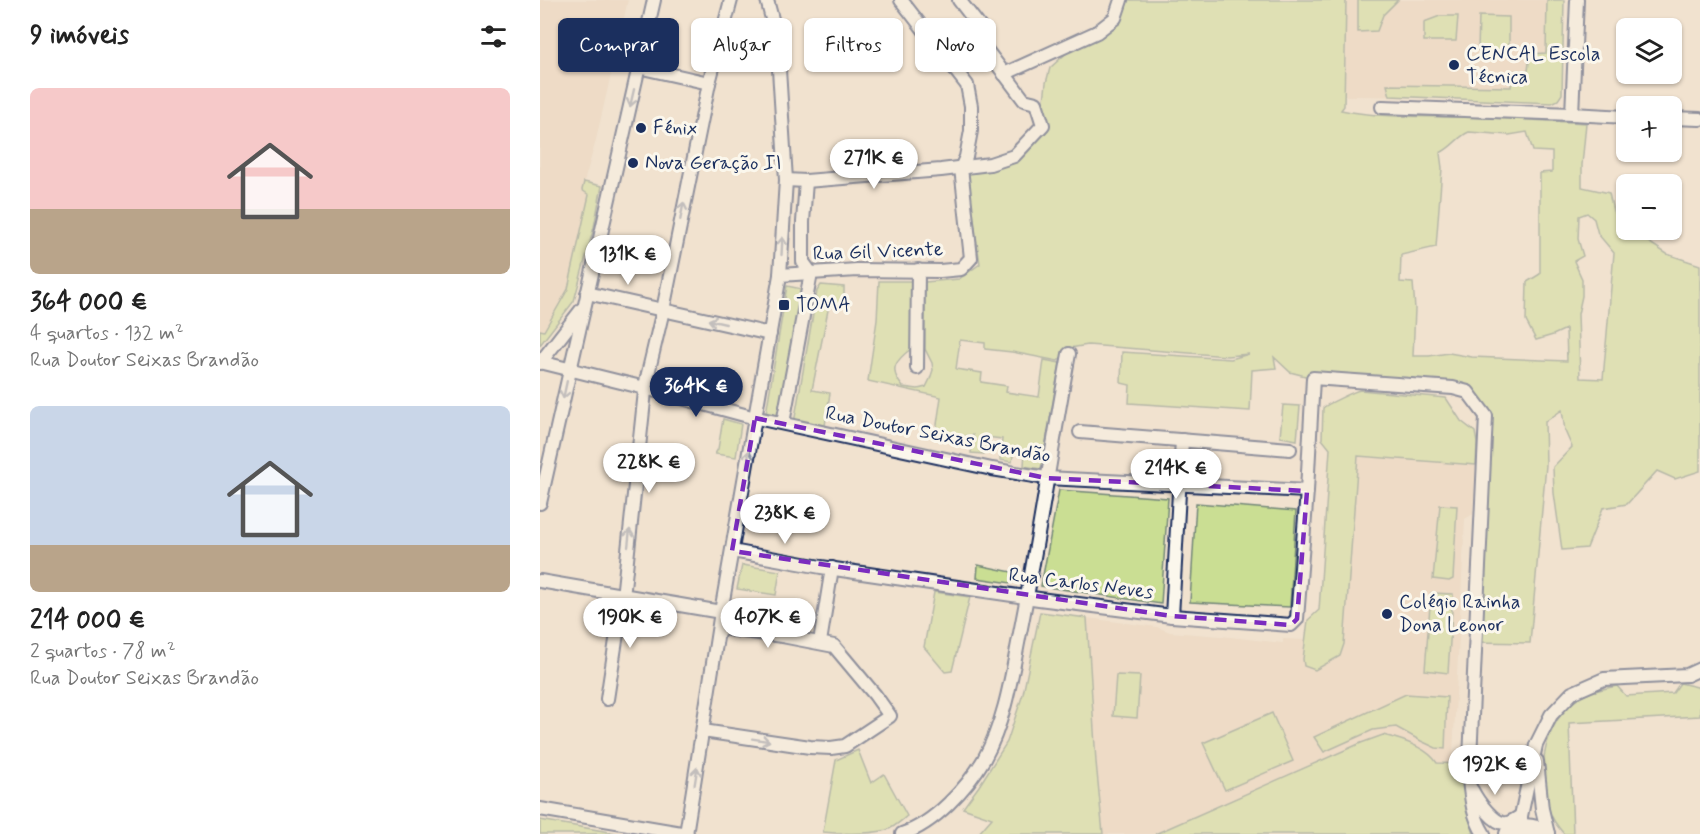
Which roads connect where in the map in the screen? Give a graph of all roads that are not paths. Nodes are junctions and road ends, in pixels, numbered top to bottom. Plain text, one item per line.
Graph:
1 (654, 0) edge
2 (731, 0) edge
3 (766, 0) edge
4 (901, 0) edge
5 (959, 0) edge
6 (1121, 0) edge
7 (1577, 0) edge
8 (650, 18) edge
9 (637, 72) edge
10 (660, 72) edge
11 (1004, 74) junction
12 (709, 83) junction
13 (1382, 107) dead end
14 (1572, 114) junction
15 (1616, 116) edge
16 (1682, 118) edge
17 (1700, 119) edge
18 (961, 168) junction
19 (786, 180) junction
20 (806, 181) junction
21 (918, 270) junction
22 (811, 273) junction
23 (780, 275) junction
24 (587, 293) junction
25 (583, 308) junction
26 (663, 310) junction
27 (770, 334) junction
28 (1069, 354) dead end
29 (540, 362) edge
30 (917, 368) dead end
31 (569, 369) junction
32 (645, 387) junction
33 (755, 418) junction
34 (783, 423) junction
35 (1080, 432) dead end
36 (1182, 440) junction
37 (1290, 449) dead end
38 (1046, 478) junction
39 (1180, 485) junction
40 (1307, 491) junction
41 (540, 503) edge
42 (732, 551) junction
43 (832, 568) junction
44 (540, 580) edge
45 (622, 596) junction
46 (1027, 597) junction
47 (722, 612) junction
48 (1172, 616) junction
49 (720, 628) junction
50 (820, 642) junction
51 (1700, 669) edge
52 (1688, 675) junction
53 (1700, 682) edge
54 (607, 699) dead end
55 (703, 731) junction
56 (1536, 745) junction
57 (1469, 780) junction
58 (540, 810) edge
59 (1517, 826) edge
60 (686, 834) edge
61 (902, 834) edge
62 (1484, 834) edge
63 (1546, 834) edge

1 - 8 street
2 - 12 street
3 - 19 street
4 - 18 street
5 - 11 street
6 - 11 street
7 - 14 street
9 -> 24 street
10 - 12 street
11 - 18 street
26 -> 12 street
13 - 14 street
14 - 15 street
16 - 17 street
18 - 20 street
18 - 21 street, Rua Gil Vicente
19 - 20 street
23 -> 19 street
20 - 22 street
21 - 22 street, Rua Gil Vicente
21 - 30 street
22 - 23 street, Rua Gil Vicente
22 - 34 street
23 - 27 street
24 - 25 street
24 - 26 street
25 - 29 street
25 - 31 street
27 -> 26 street
26 - 32 street
27 - 33 street
28 - 38 street
29 - 31 street, Rua Doutor Seixas Brandão
31 - 32 street, Rua Doutor Seixas Brandão
31 -> 41 street
32 - 33 street, Rua Doutor Seixas Brandão
45 -> 32 street
33 - 34 street, Rua Doutor Seixas Brandão
42 -> 33 street
34 - 38 street, Rua Doutor Seixas Brandão
35 - 36 street
36 - 37 street
36 - 39 street
38 - 39 street, Rua Doutor Seixas Brandão
38 - 46 street
39 - 40 street, Rua Doutor Seixas Brandão
39 - 48 street
40 - 48 street, Rua Carlos Neves
40 - 57 street, Rua Carlos Neves
42 - 43 street, Rua Carlos Neves
42 - 47 street
43 - 46 street, Rua Carlos Neves
43 - 50 street
44 - 45 street
45 - 47 street
45 - 54 street
46 - 48 street, Rua Carlos Neves
46 - 61 street
47 - 49 street
49 - 50 street
49 - 55 street
55 -> 50 street
51 - 52 street
52 - 53 street
52 - 56 street
60 -> 55 street
56 - 59 street
56 - 63 street
57 - 59 street
57 - 62 street
58 - 60 street
59 - 63 main road

